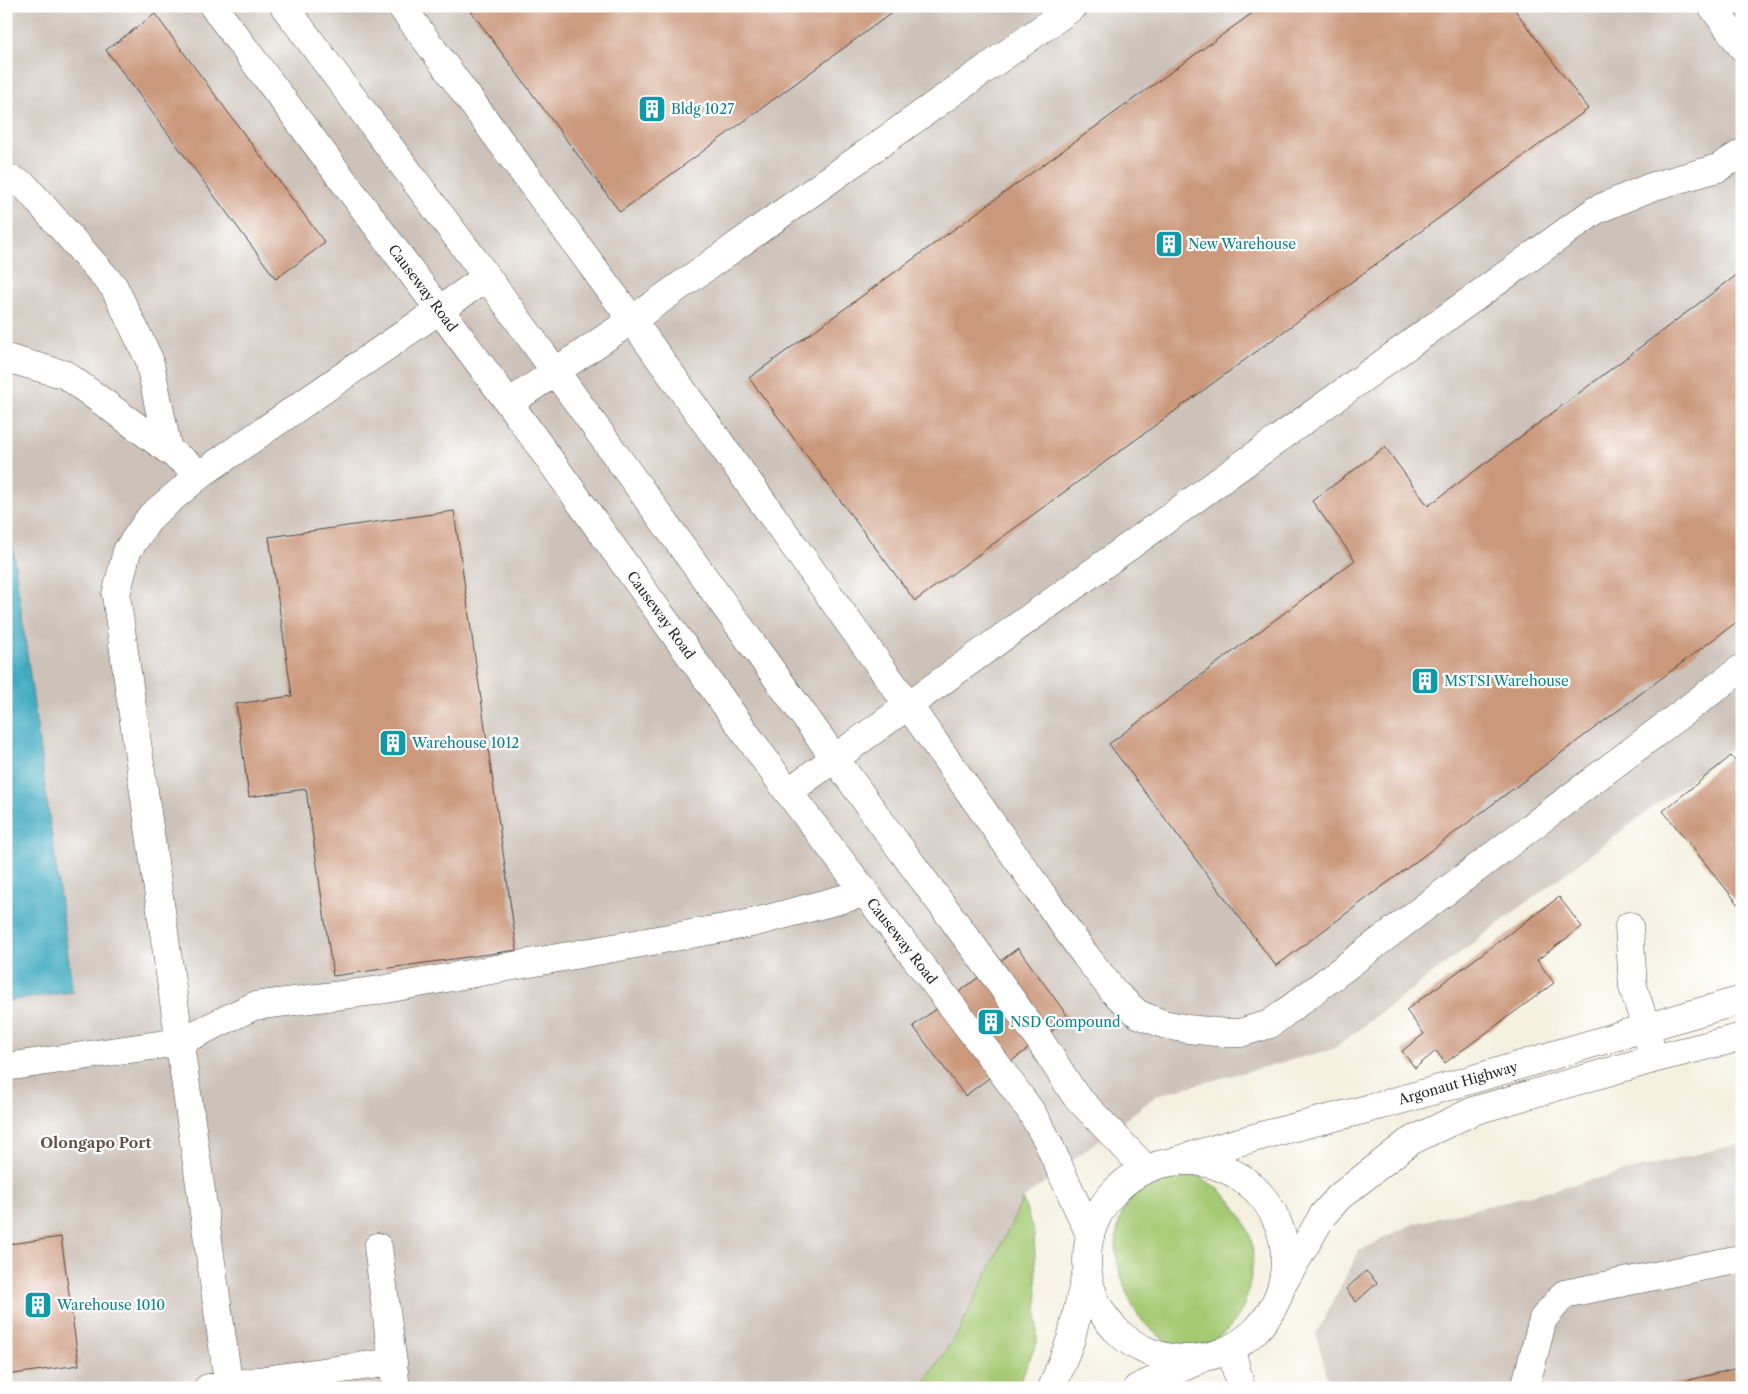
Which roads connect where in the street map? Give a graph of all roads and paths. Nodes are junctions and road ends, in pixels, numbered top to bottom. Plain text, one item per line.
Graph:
1 (213, 6) edge
2 (284, 6) edge
3 (401, 6) edge
4 (1074, 6) edge
5 (1712, 6) edge
6 (1742, 46) edge
7 (1742, 153) edge
8 (6, 177) edge
9 (487, 277) junction
10 (440, 310) junction
11 (632, 320) junction
12 (6, 358) edge
13 (556, 371) junction
14 (509, 403) junction
15 (168, 450) junction
16 (201, 474) junction
17 (1742, 668) edge
18 (908, 705) junction
19 (834, 758) junction
20 (788, 792) junction
21 (865, 893) junction
22 (1629, 926) dead end
23 (1742, 1000) edge
24 (1646, 1027) junction
25 (1742, 1037) edge
26 (179, 1042) junction
27 (1653, 1059) junction
28 (6, 1067) edge
29 (1174, 1162) junction
30 (1146, 1169) junction
31 (1090, 1235) junction
32 (378, 1248) dead end
33 (1742, 1261) edge
34 (1087, 1268) junction
35 (1283, 1284) junction
36 (1230, 1349) junction
37 (1203, 1358) junction
38 (394, 1375) edge
39 (222, 1387) edge
40 (1052, 1388) edge
41 (1137, 1388) edge
42 (1241, 1388) edge
43 (1525, 1388) edge

1 - 10 street, Causeway Road
2 - 9 street
3 - 11 street
4 - 11 street
5 - 6 street
7 - 18 street
8 - 15 street
9 - 10 street
9 - 13 street
10 - 14 street, Causeway Road
10 - 16 street
11 - 13 street
11 - 18 street
12 - 15 street
13 - 14 street
13 - 19 street
14 - 20 street, Causeway Road
15 - 16 street
16 - 26 street
17 - 18 street
18 - 19 street
19 - 20 street
19 - 30 street
20 - 21 street, Causeway Road
21 - 26 street
21 - 31 street, Causeway Road
22 - 24 street
23 - 24 street, Argonaut Highway
24 - 27 street
24 - 29 street, Argonaut Highway
25 - 27 street
26 - 28 street
26 - 39 street
27 - 35 street
29 - 30 street
29 - 35 street
30 - 31 street
31 - 34 street
32 - 38 street
33 - 43 street
34 - 37 street
34 - 40 street
35 - 36 street
36 - 37 street
36 - 42 street
37 - 41 street
38 - 39 street

